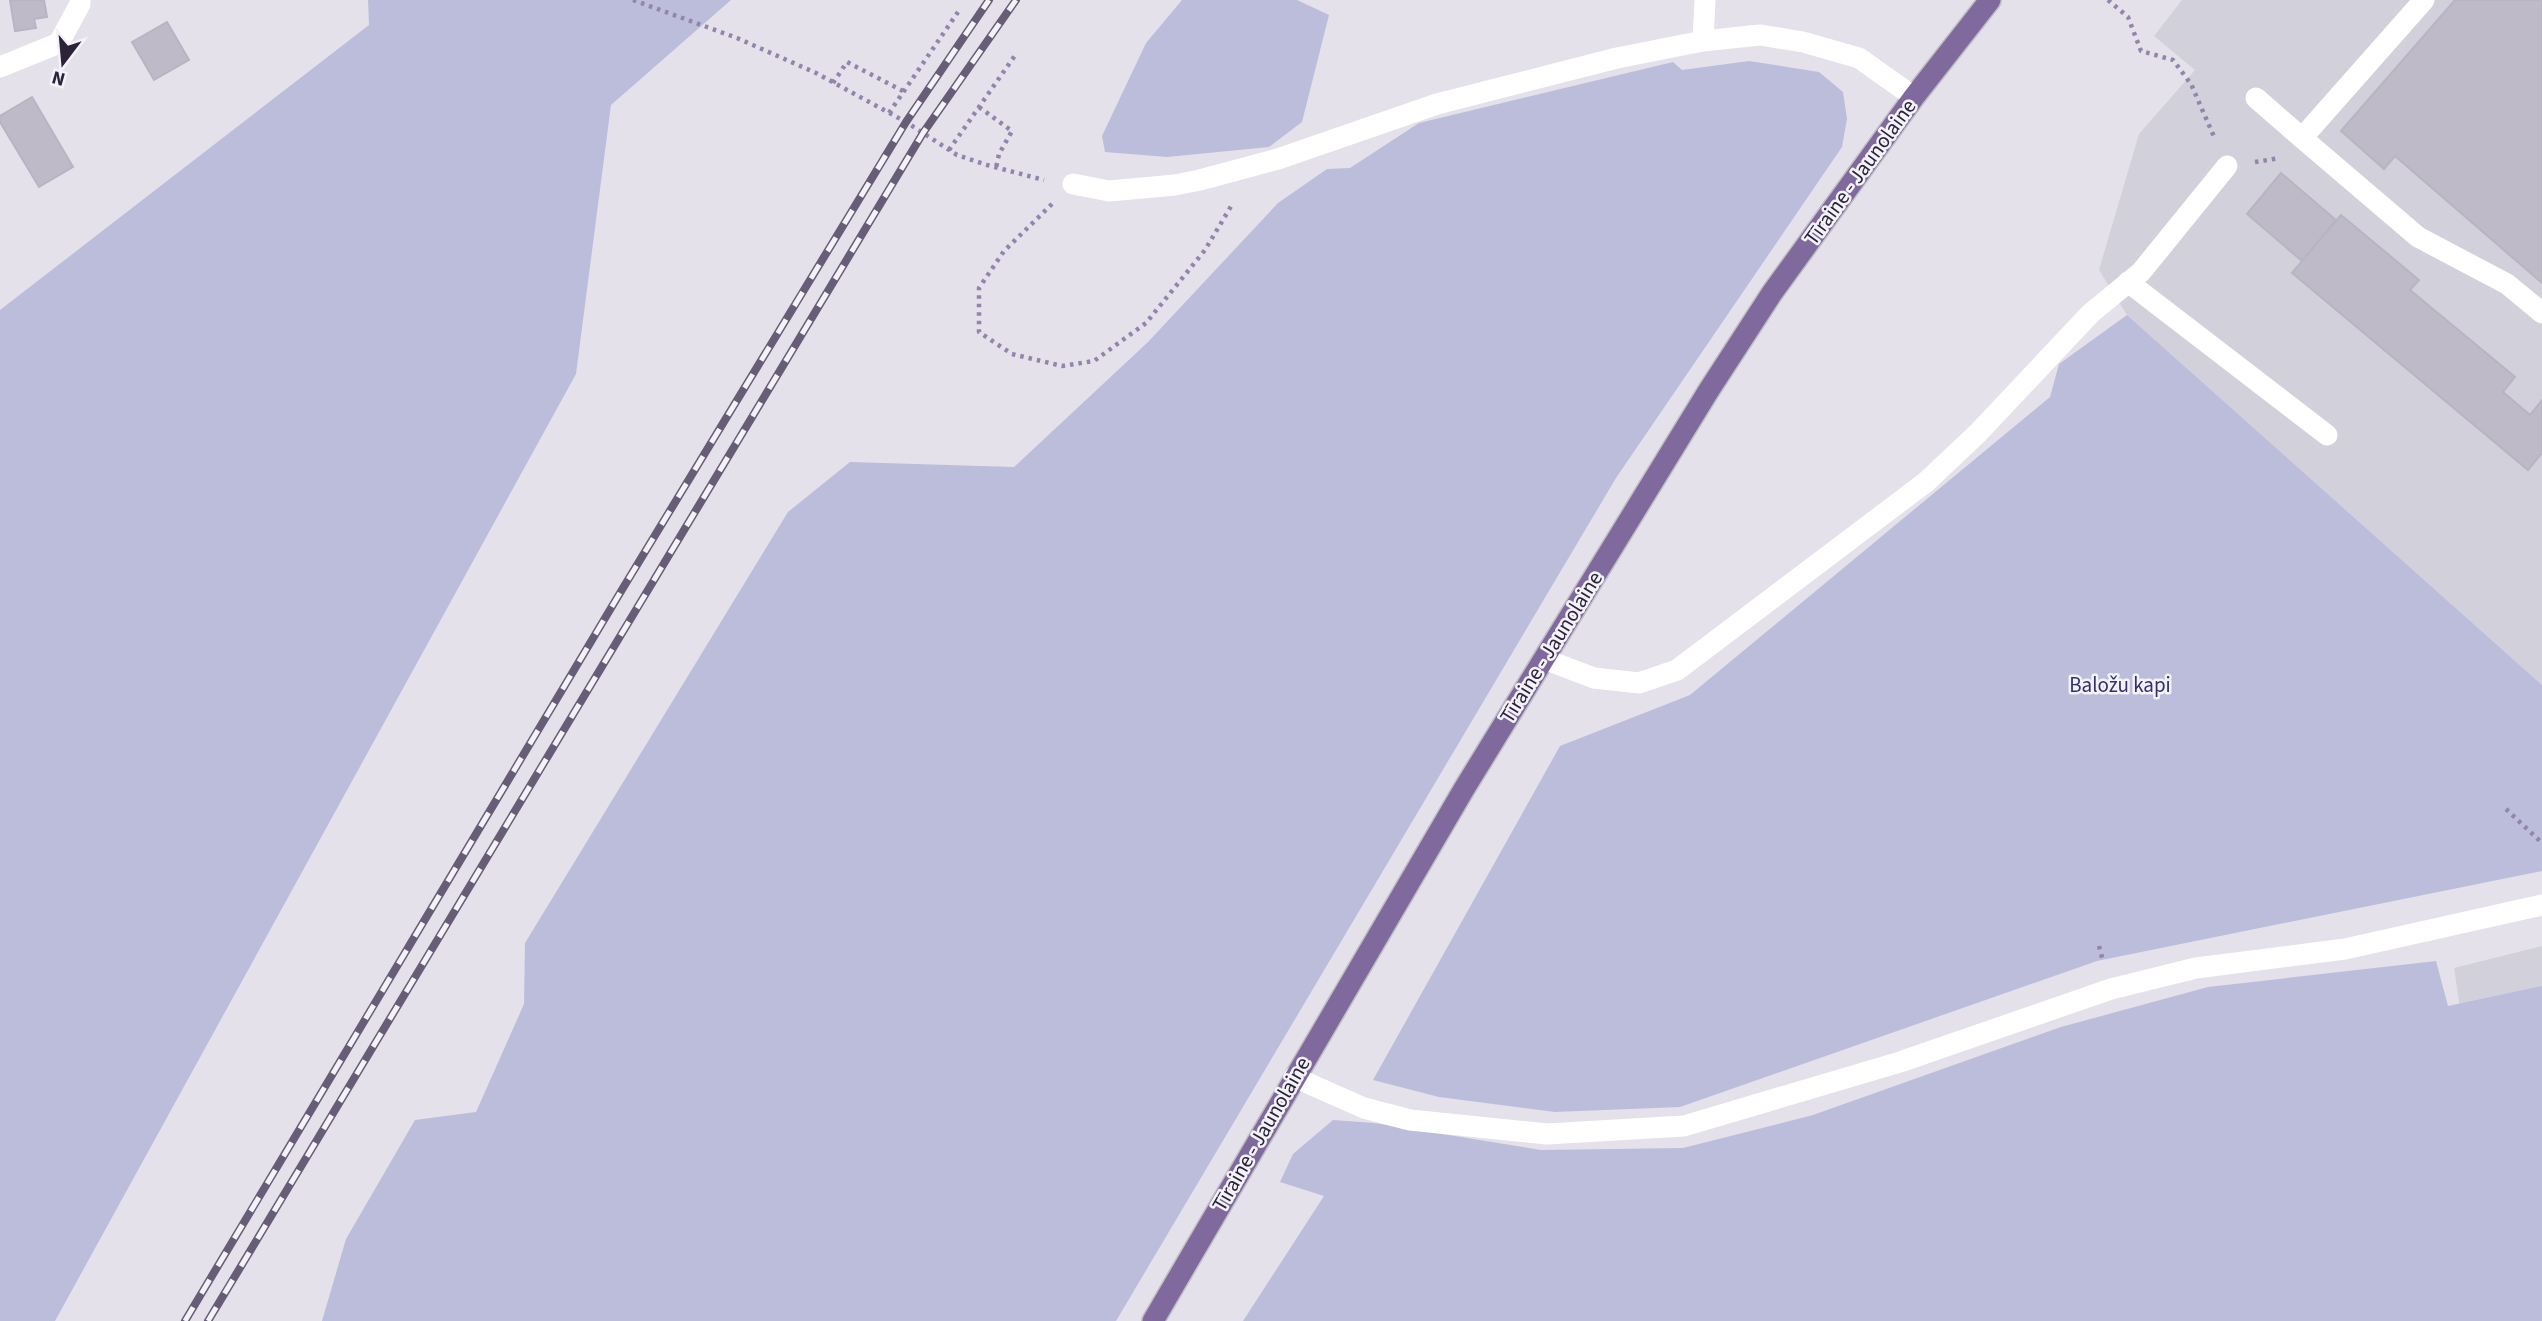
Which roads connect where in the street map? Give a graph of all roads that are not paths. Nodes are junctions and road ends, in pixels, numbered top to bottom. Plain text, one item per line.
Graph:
1 (80, 0) edge
2 (1705, 0) edge
3 (1990, 0) edge
4 (2424, 0) edge
5 (1703, 41) junction
6 (0, 67) edge
7 (1914, 97) junction
8 (2256, 97) dead end
9 (2302, 138) junction
10 (2227, 166) road end
11 (1073, 184) road end
12 (2129, 282) junction
13 (2542, 313) edge
14 (2327, 435) dead end
15 (1544, 659) junction
16 (2542, 905) edge
17 (1294, 1077) junction
18 (1153, 1321) edge

1 - 6 street
2 - 5 street
3 - 7 main road, Tīraine - Jaunolaine
4 - 9 street
5 - 7 street
5 - 11 street
7 - 15 main road, Tīraine - Jaunolaine
8 - 9 street
9 - 13 street
10 - 12 street
12 - 14 street
12 - 15 street
15 - 17 main road, Tīraine - Jaunolaine
16 - 17 street
17 - 18 main road, Tīraine - Jaunolaine

